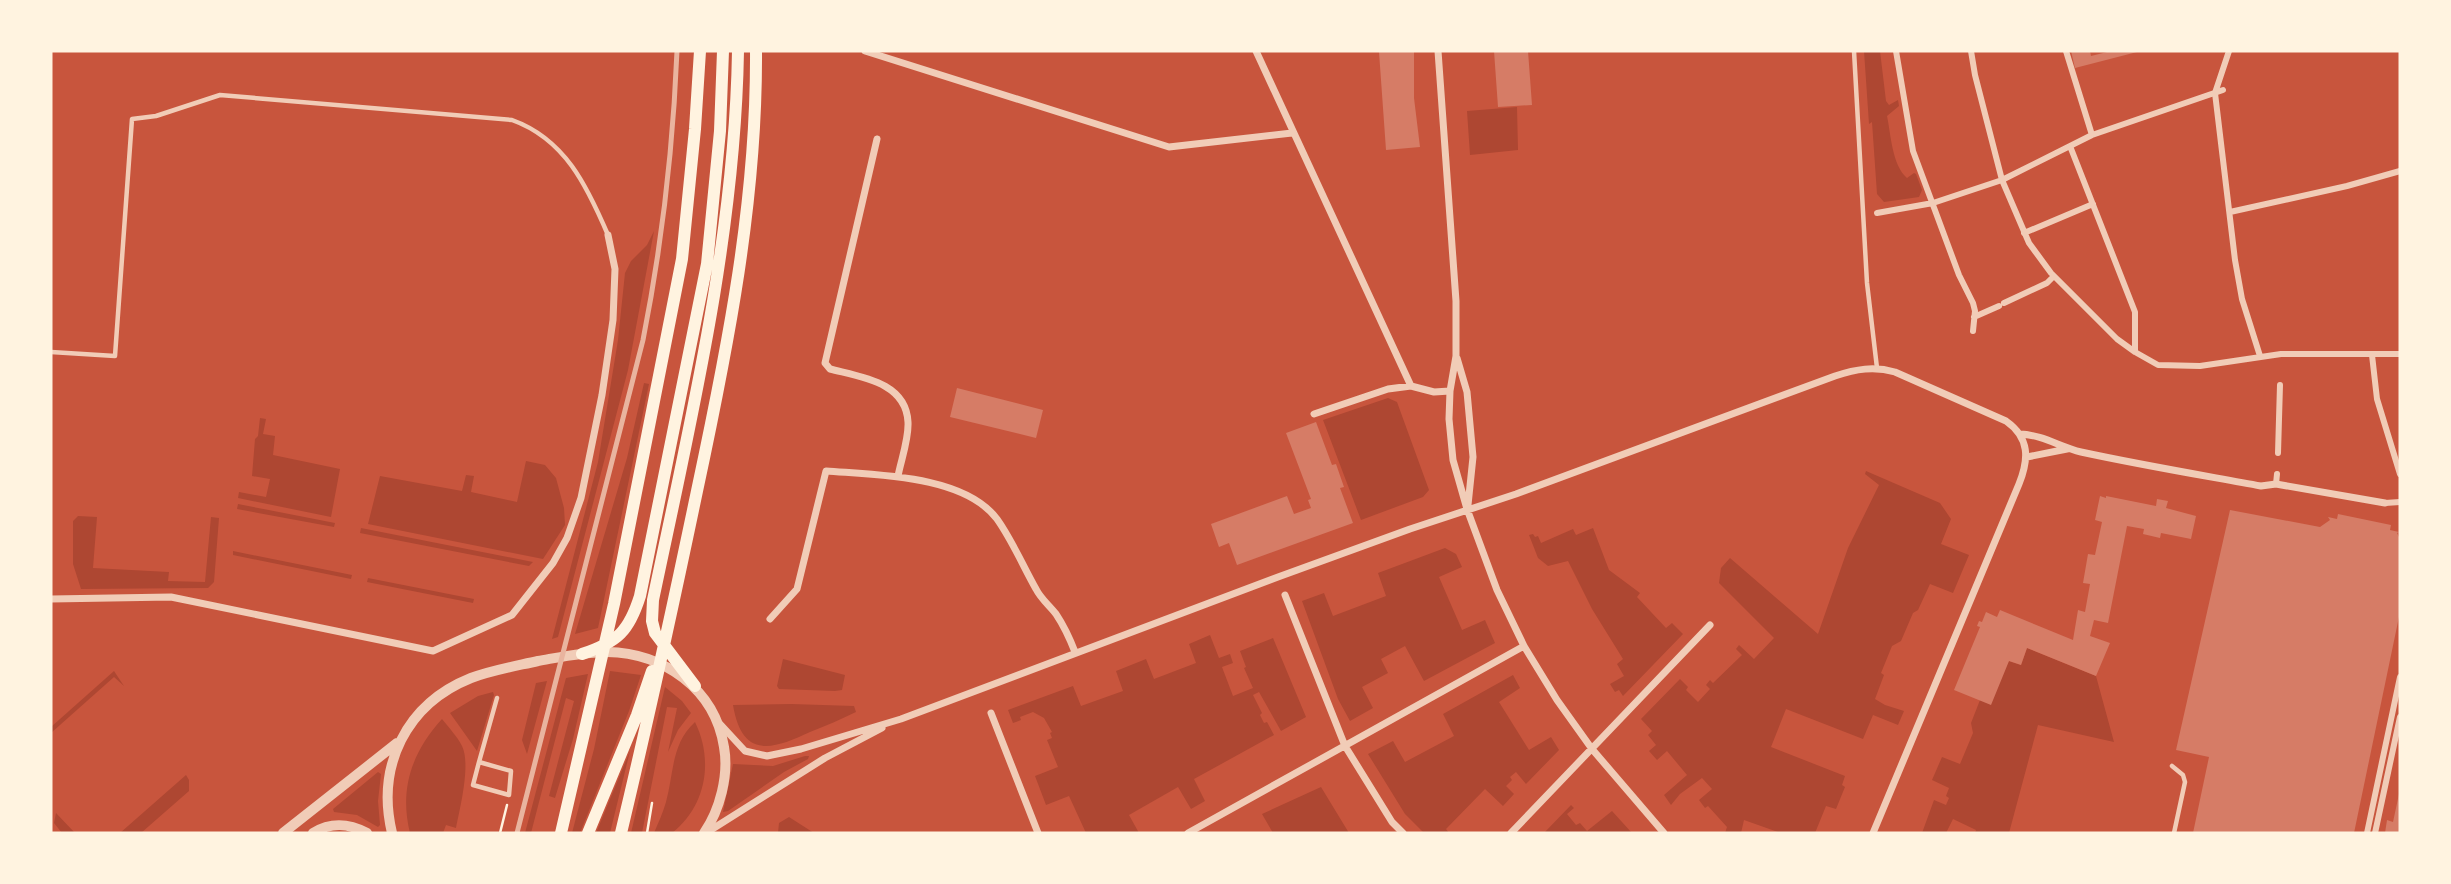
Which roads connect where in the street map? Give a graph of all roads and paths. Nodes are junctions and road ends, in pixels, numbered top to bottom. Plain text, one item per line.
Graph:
1 (700, 51) edge
2 (723, 51) edge
3 (738, 51) edge
4 (755, 51) edge
5 (865, 51) edge
6 (1256, 51) edge
7 (1438, 51) edge
8 (1854, 51) edge
9 (1896, 51) edge
10 (1971, 51) edge
11 (2066, 51) edge
12 (2229, 51) edge
13 (2215, 93) junction
14 (1292, 133) junction
15 (2092, 135) junction
16 (877, 139) dead end
17 (2070, 146) junction
18 (2400, 171) edge
19 (2002, 180) junction
20 (1933, 203) junction
21 (2093, 204) junction
22 (2230, 212) junction
23 (1877, 213) dead end
24 (2024, 233) junction
25 (608, 235) joint
26 (2054, 276) junction
27 (1974, 317) junction
28 (1973, 331) dead end
29 (51, 352) edge
30 (2135, 352) junction
31 (2281, 354) junction
32 (2400, 354) edge
33 (2372, 355) junction
34 (1456, 356) junction
35 (2260, 356) junction
36 (2280, 363) dead end
37 (1877, 368) junction
38 (2280, 384) dead end
39 (1411, 386) junction
40 (1451, 391) junction
41 (1314, 414) dead end
42 (2020, 434) junction
43 (2068, 449) junction
44 (2277, 453) dead end
45 (2027, 457) junction
46 (2277, 474) dead end
47 (2400, 474) edge
48 (898, 476) junction
49 (2276, 484) junction
50 (2400, 502) edge
51 (2385, 503) joint
52 (1468, 509) junction
53 (1285, 595) dead end
54 (51, 599) edge
55 (770, 619) dead end
56 (669, 625) junction
57 (1710, 625) dead end
58 (1524, 646) junction
59 (1075, 652) junction
60 (582, 654) junction
61 (2400, 677) edge
62 (695, 687) junction
63 (497, 698) dead end
64 (990, 713) dead end
65 (2400, 717) edge
66 (901, 719) junction
67 (720, 724) junction
68 (400, 741) junction
69 (1345, 746) junction
70 (1592, 750) junction
71 (479, 762) junction
72 (2172, 766) dead end
73 (509, 794) junction
74 (652, 803) dead end
75 (283, 833) edge
76 (313, 833) edge
77 (367, 833) edge
78 (392, 833) edge
79 (500, 833) edge
80 (561, 833) edge
81 (588, 833) edge
82 (621, 833) edge
83 (647, 833) edge
84 (705, 833) edge
85 (1038, 833) edge
86 (1188, 833) edge
87 (1403, 833) edge
88 (1511, 833) edge
89 (1664, 833) edge
90 (1873, 833) edge
91 (2174, 833) edge
92 (2367, 833) edge
93 (2375, 833) edge

1 - 80 main road
2 - 60 main road
3 - 62 main road
4 - 56 main road
5 - 14 street
6 - 14 street
7 - 34 street
8 - 37 lane
9 - 20 street
10 - 19 street
11 - 15 street
12 - 13 street
13 - 15 street
13 - 22 street
14 - 39 street
15 - 17 street
16 - 48 street
17 - 19 street
17 - 21 street
18 - 22 street
19 - 20 street
19 - 24 street
20 - 23 street
20 - 27 street
21 - 24 street
21 - 30 street
22 - 35 street
24 - 26 street
25 - 29 lane
25 - 54 street
26 - 27 street
26 - 30 street
27 - 28 street
30 - 35 street
31 - 33 street
31 - 35 street
31 - 36 street
32 - 33 street
33 - 47 street
34 - 40 street
34 - 52 street
37 - 42 street
37 - 52 street
38 - 44 street
39 - 40 street
39 - 41 street
40 - 52 street
42 - 43 street
42 - 45 street
43 - 45 street
43 - 49 street
45 - 90 street
46 - 49 street
48 - 55 street
48 - 59 street
49 - 51 street
50 - 51 street
52 - 58 street
52 - 59 street
53 - 69 street
56 - 81 main road
56 - 82 main road
57 - 70 street
58 - 69 street
58 - 70 street
59 - 66 street
60 - 62 street
60 - 68 street
61 - 92 street
62 - 67 street
63 - 71 lane
64 - 85 street
65 - 93 street
66 - 67 street
66 - 84 street
67 - 84 street
68 - 75 street
68 - 78 street
69 - 86 street
69 - 87 street
70 - 88 street
70 - 89 street
71 - 73 lane
71 - 73 lane
72 - 91 lane
73 - 79 path
74 - 83 path
76 - 77 street

